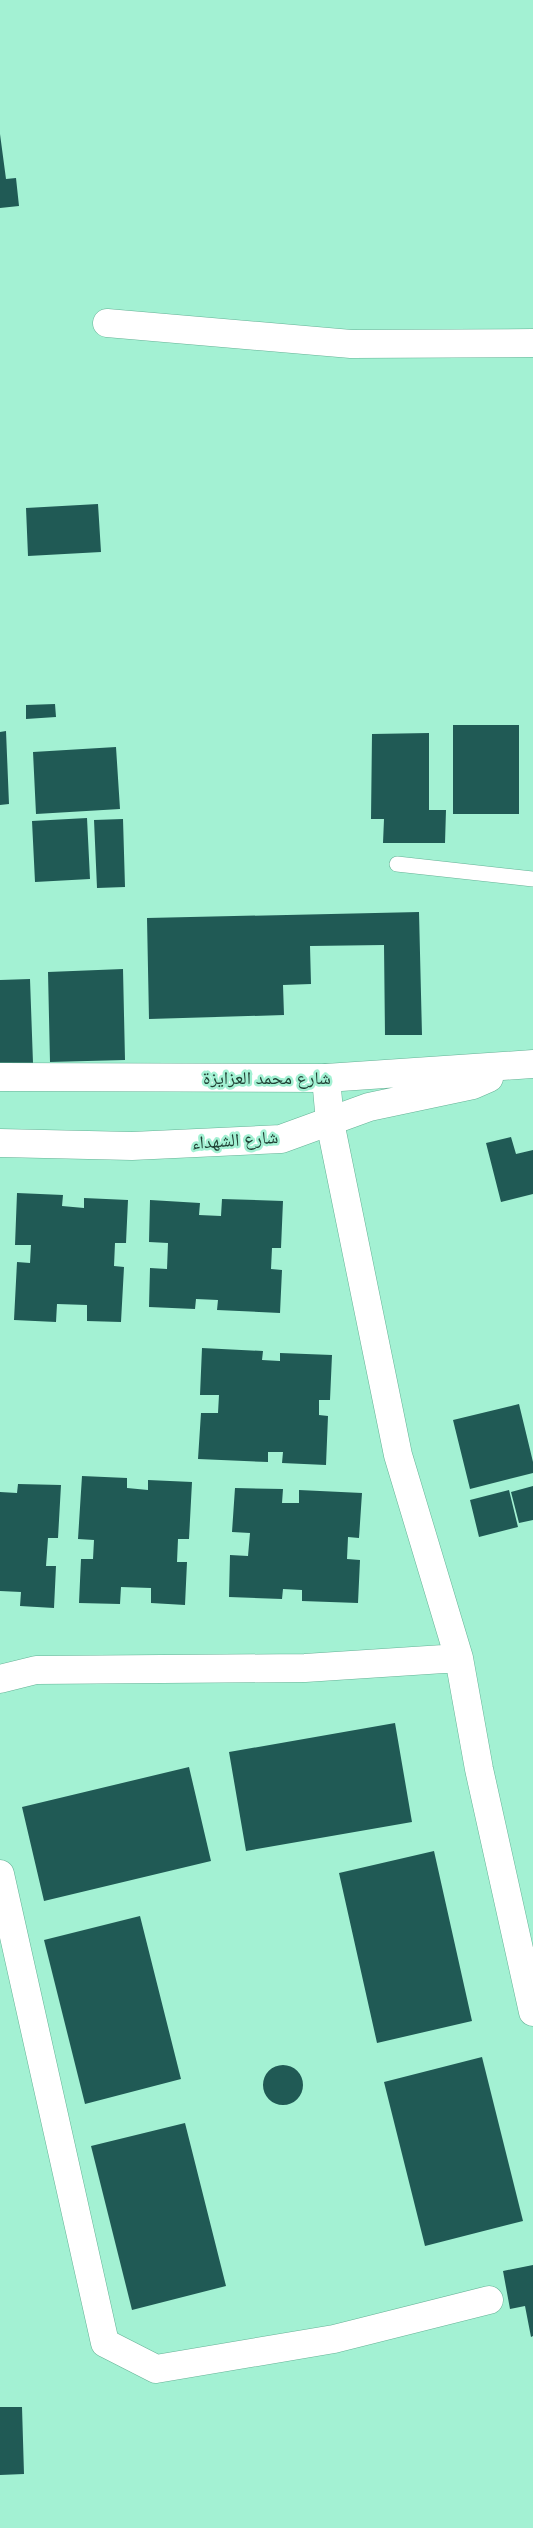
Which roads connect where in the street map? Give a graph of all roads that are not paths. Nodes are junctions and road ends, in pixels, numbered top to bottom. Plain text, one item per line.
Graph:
1 (107, 322) dead end
2 (533, 343) edge
3 (397, 864) dead end
4 (533, 879) edge
5 (526, 1065) edge
6 (0, 1077) edge
7 (326, 1078) junction
8 (330, 1122) junction
9 (0, 1143) edge
10 (459, 1658) junction
11 (0, 1679) edge
12 (0, 1874) edge
13 (533, 2012) edge
14 (489, 2300) dead end

1 - 2 street
3 - 4 lane
5 - 7 street, شارع محمد العزايزة
5 - 8 street, شارع الشهداء
6 - 7 street, شارع محمد العزايزة
7 - 8 street
8 - 9 street, شارع الشهداء
8 - 10 street
10 - 11 street
10 - 13 street
12 - 14 street

